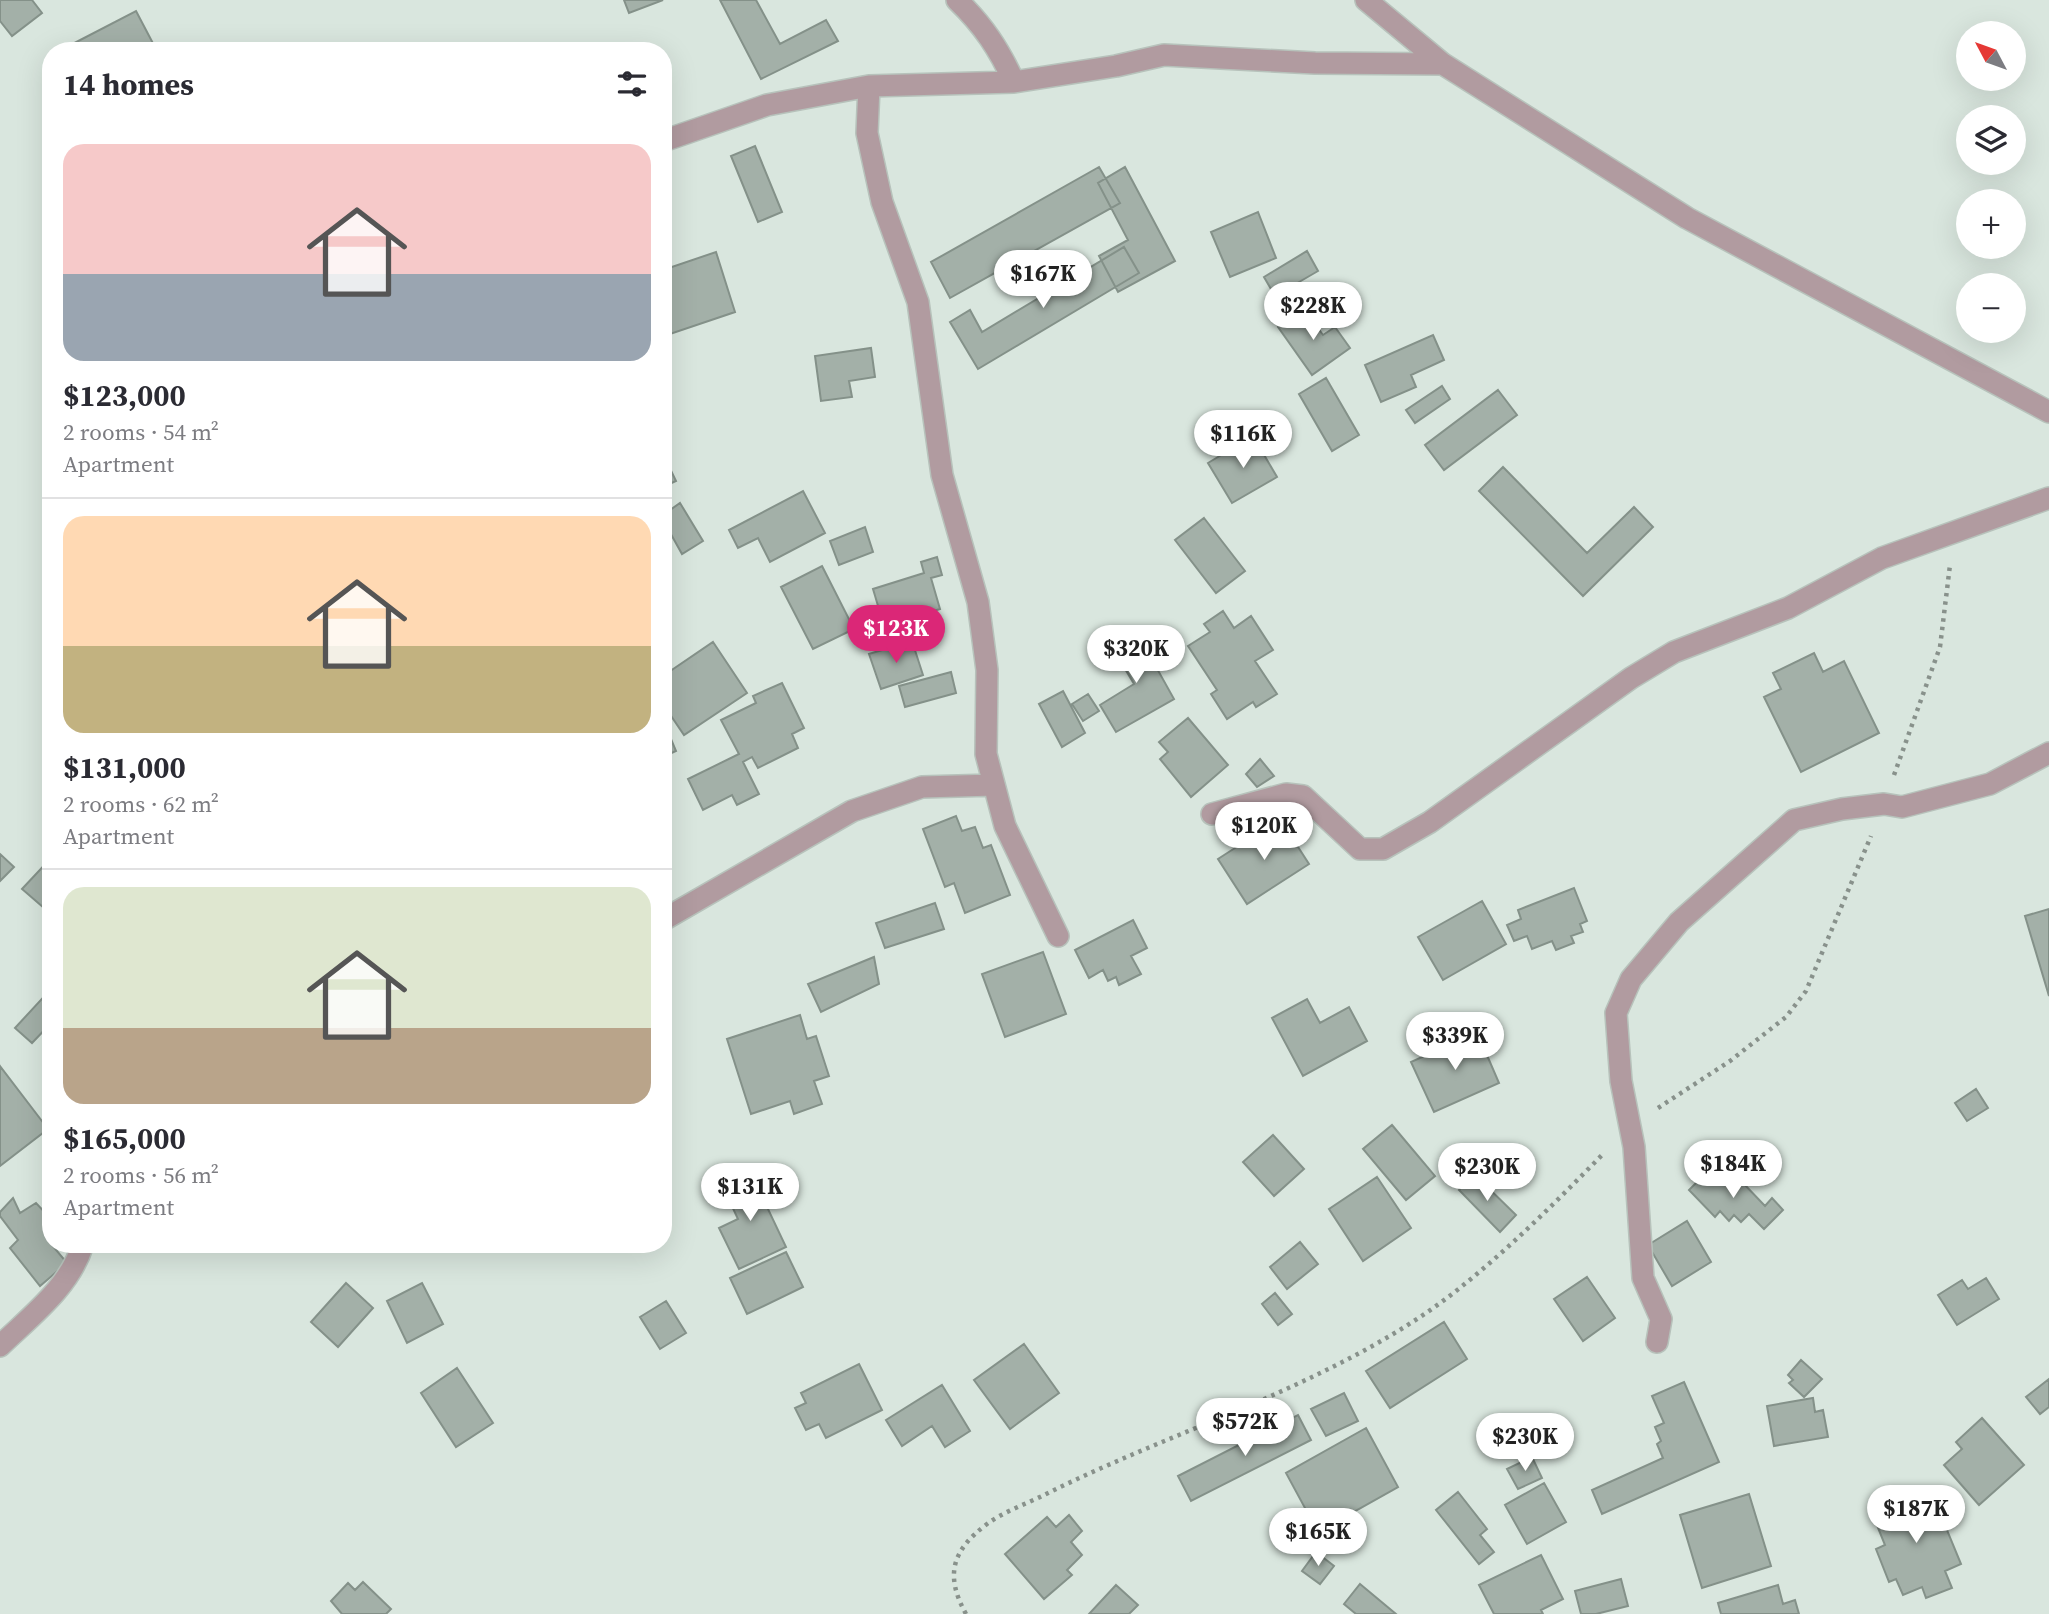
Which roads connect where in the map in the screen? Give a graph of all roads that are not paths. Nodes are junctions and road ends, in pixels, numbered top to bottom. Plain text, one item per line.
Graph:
1 (957, 0) edge
2 (1366, 0) edge
3 (1443, 64) junction
4 (1014, 82) junction
5 (869, 86) junction
6 (672, 138) edge
7 (2049, 412) edge
8 (2049, 498) edge
9 (2049, 753) edge
10 (994, 785) junction
11 (1212, 814) dead end
12 (672, 915) edge
13 (1058, 936) dead end
14 (80, 1253) edge
15 (1657, 1342) dead end
16 (0, 1346) edge

1 - 4 street
2 - 3 street
3 - 4 street
3 - 7 street
4 - 5 street
5 - 6 street
5 - 10 street
8 - 11 street
9 - 15 street
10 - 12 street
10 - 13 street
14 - 16 street

